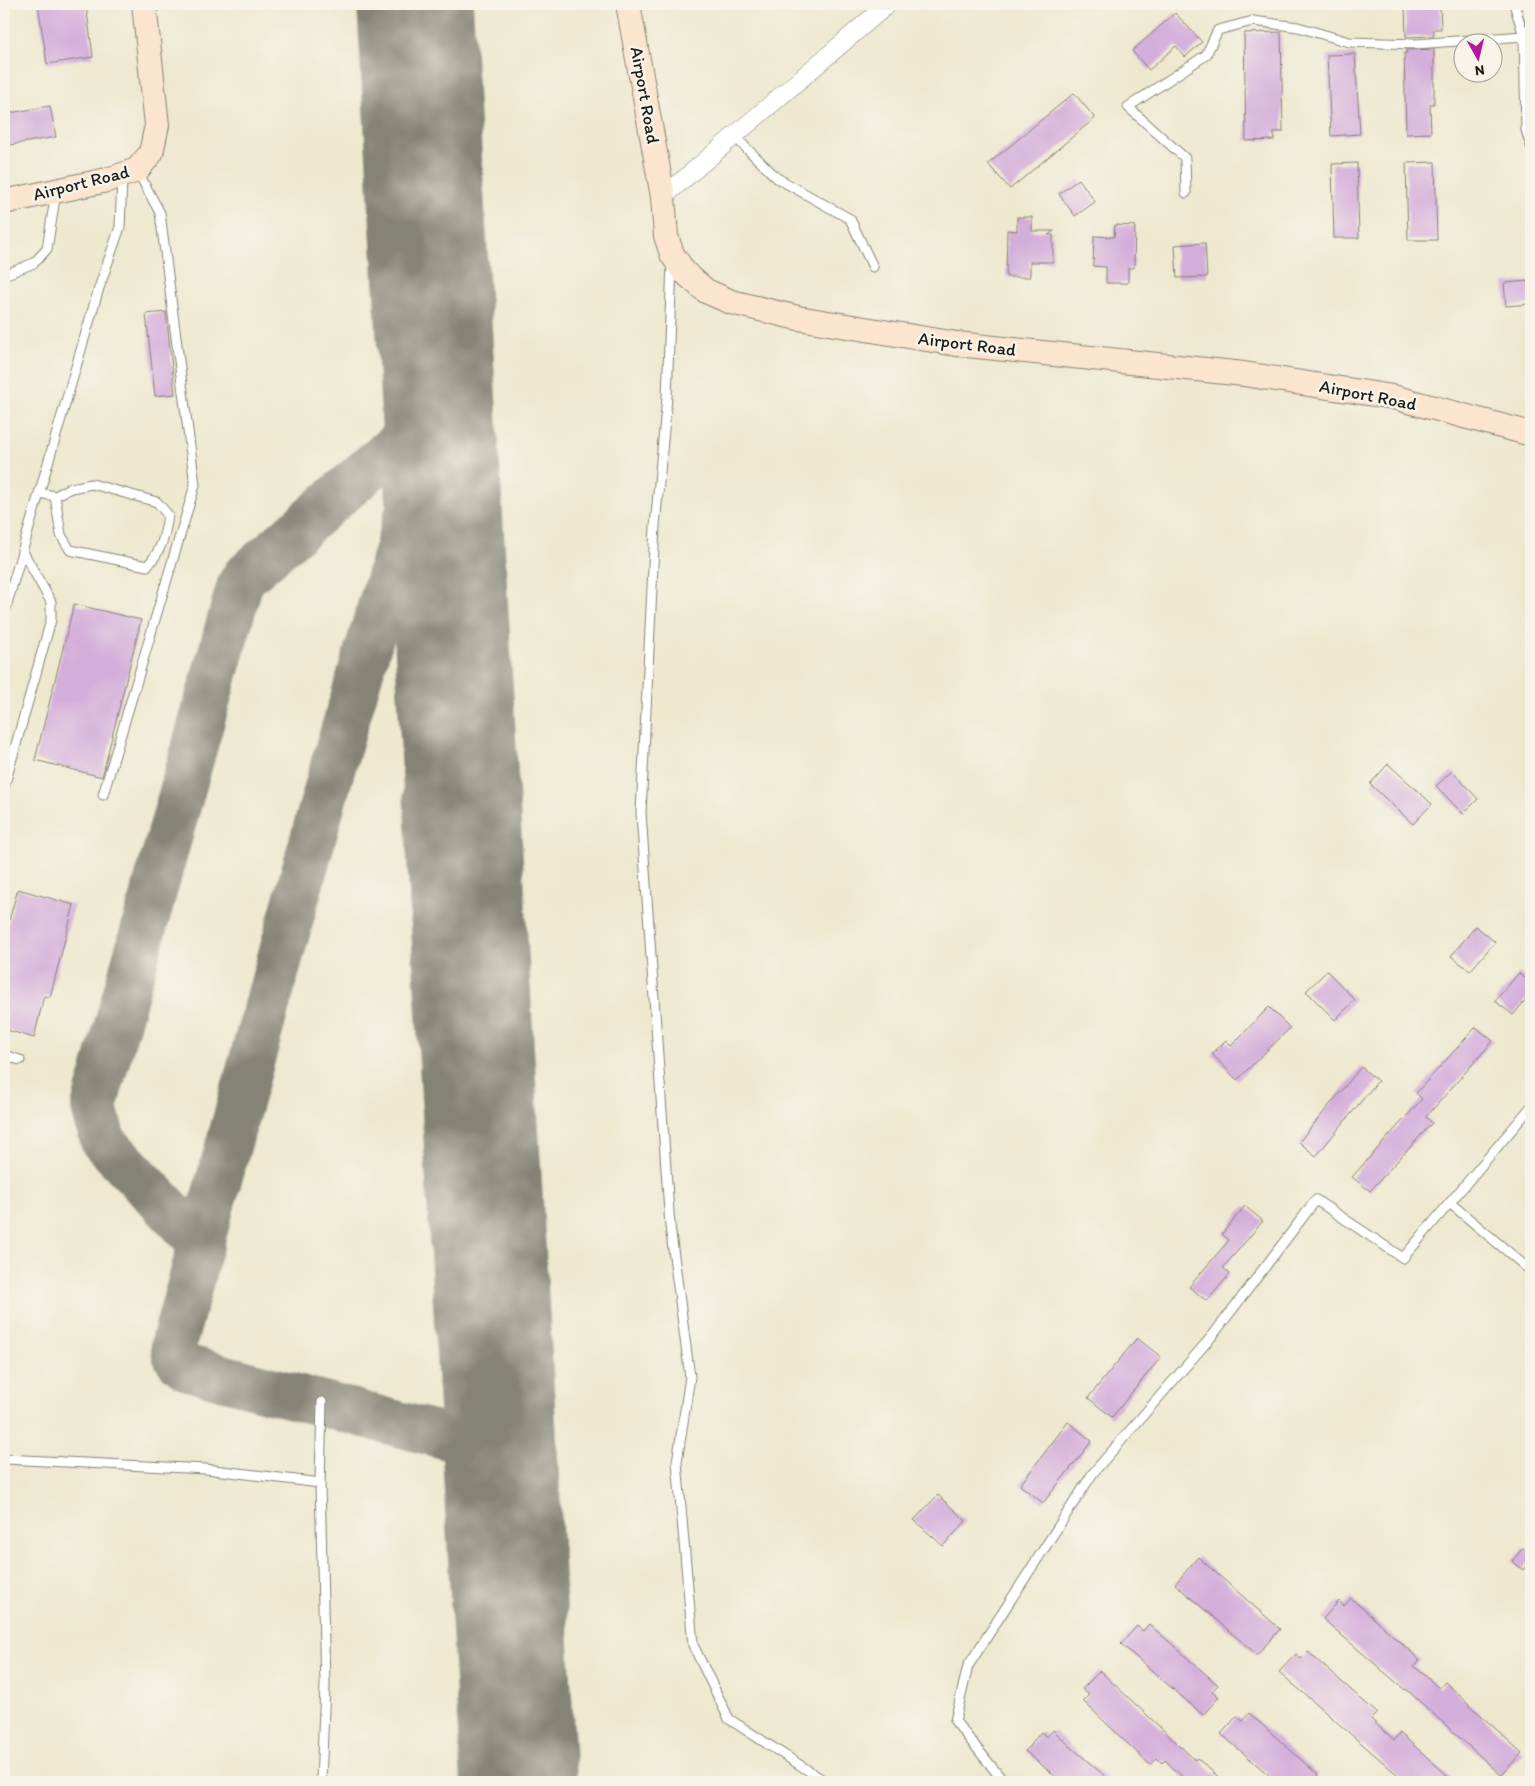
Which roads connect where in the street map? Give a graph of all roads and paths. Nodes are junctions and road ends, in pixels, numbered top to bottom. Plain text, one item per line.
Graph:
1 (144, 4) edge
2 (628, 4) edge
3 (888, 4) edge
4 (1514, 4) edge
5 (1531, 26) edge
6 (1524, 36) junction
7 (734, 136) junction
8 (1531, 146) edge
9 (129, 173) junction
10 (56, 191) junction
11 (1186, 193) dead end
12 (663, 197) junction
13 (4, 202) edge
14 (672, 254) junction
15 (873, 267) dead end
16 (4, 275) edge
17 (1531, 434) edge
18 (38, 492) junction
19 (55, 496) junction
20 (22, 550) junction
21 (4, 614) edge
22 (4, 787) edge
23 (104, 795) dead end
24 (4, 1054) edge
25 (20, 1060) dead end
26 (1531, 1107) edge
27 (1450, 1203) junction
28 (1531, 1271) edge
29 (322, 1402) dead end
30 (4, 1459) edge
31 (320, 1483) junction
32 (321, 1782) edge
33 (826, 1782) edge
34 (1004, 1782) edge

1 - 9 main road, Airport Road
2 - 12 main road, Airport Road
3 - 7 street
4 - 6 lane
5 - 6 lane
6 - 8 lane
6 - 11 lane
7 - 12 street
7 - 15 lane
9 - 10 main road, Airport Road
9 - 18 lane
9 - 23 lane
10 - 13 main road, Airport Road
10 - 16 lane
12 - 14 main road, Airport Road
14 - 17 main road, Airport Road
14 - 33 lane
18 - 19 lane
18 - 20 lane
19 - 19 lane
20 - 21 lane
20 - 22 lane
24 - 25 lane
26 - 27 lane
27 - 28 lane
27 - 34 lane
29 - 31 lane
30 - 31 lane
31 - 32 lane

